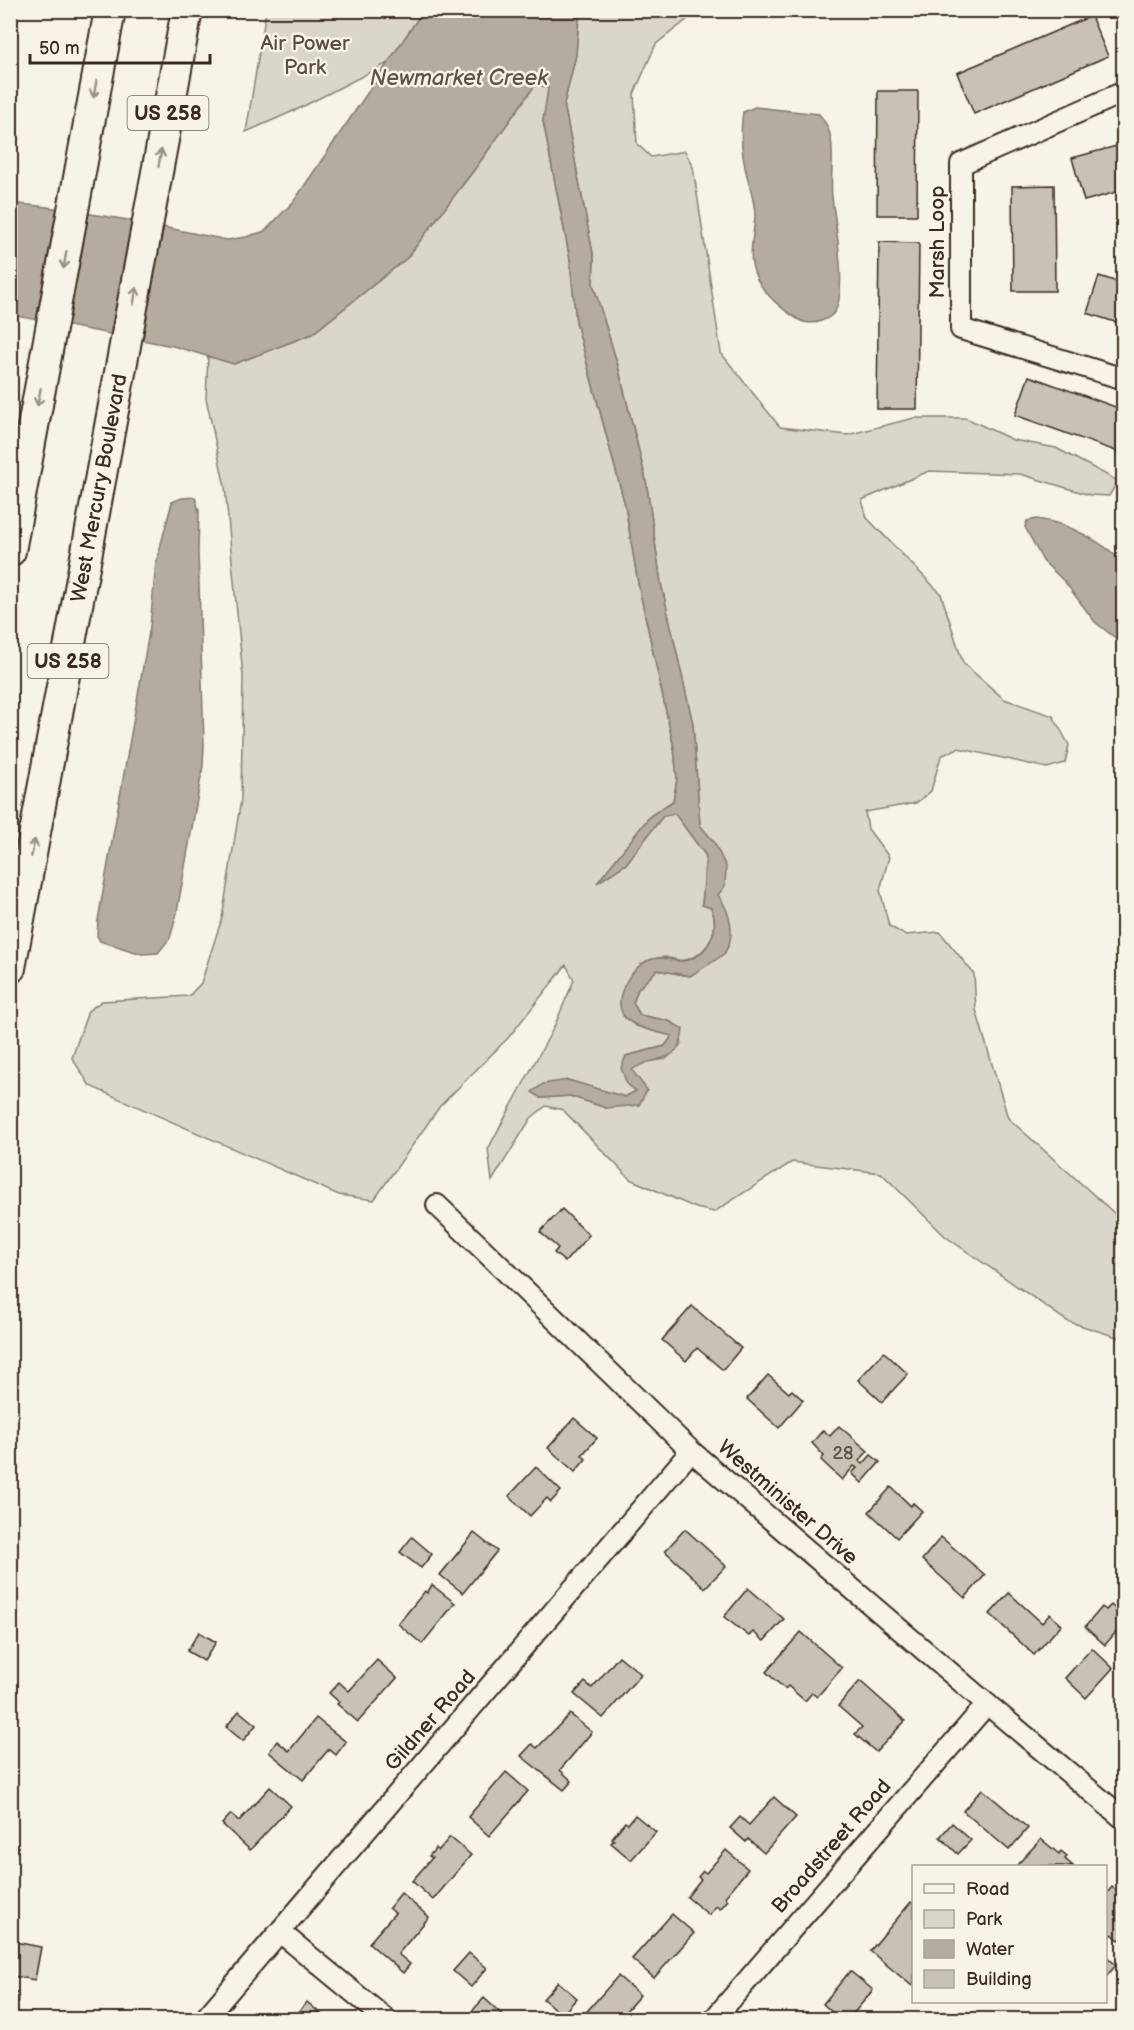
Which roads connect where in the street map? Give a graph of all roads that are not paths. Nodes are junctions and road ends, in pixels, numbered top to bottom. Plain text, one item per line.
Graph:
1 (110, 10) edge
2 (187, 10) edge
3 (1124, 92) edge
4 (1124, 379) edge
5 (10, 551) edge
6 (10, 968) edge
7 (437, 1205) dead end
8 (691, 1451) junction
9 (987, 1704) junction
10 (1124, 1819) edge
11 (280, 1932) junction
12 (204, 2019) edge
13 (387, 2019) edge
14 (713, 2019) edge

1 -> 5 main road
6 -> 2 main road, West Mercury Boulevard / US 258
3 - 4 street, Marsh Loop
7 - 8 street, Westminister Drive
8 - 9 street, Westminister Drive
8 - 11 street, Gildner Road
9 - 10 street, Westminister Drive
9 - 14 street, Broadstreet Road
11 - 12 street, Gildner Road
11 - 13 street

